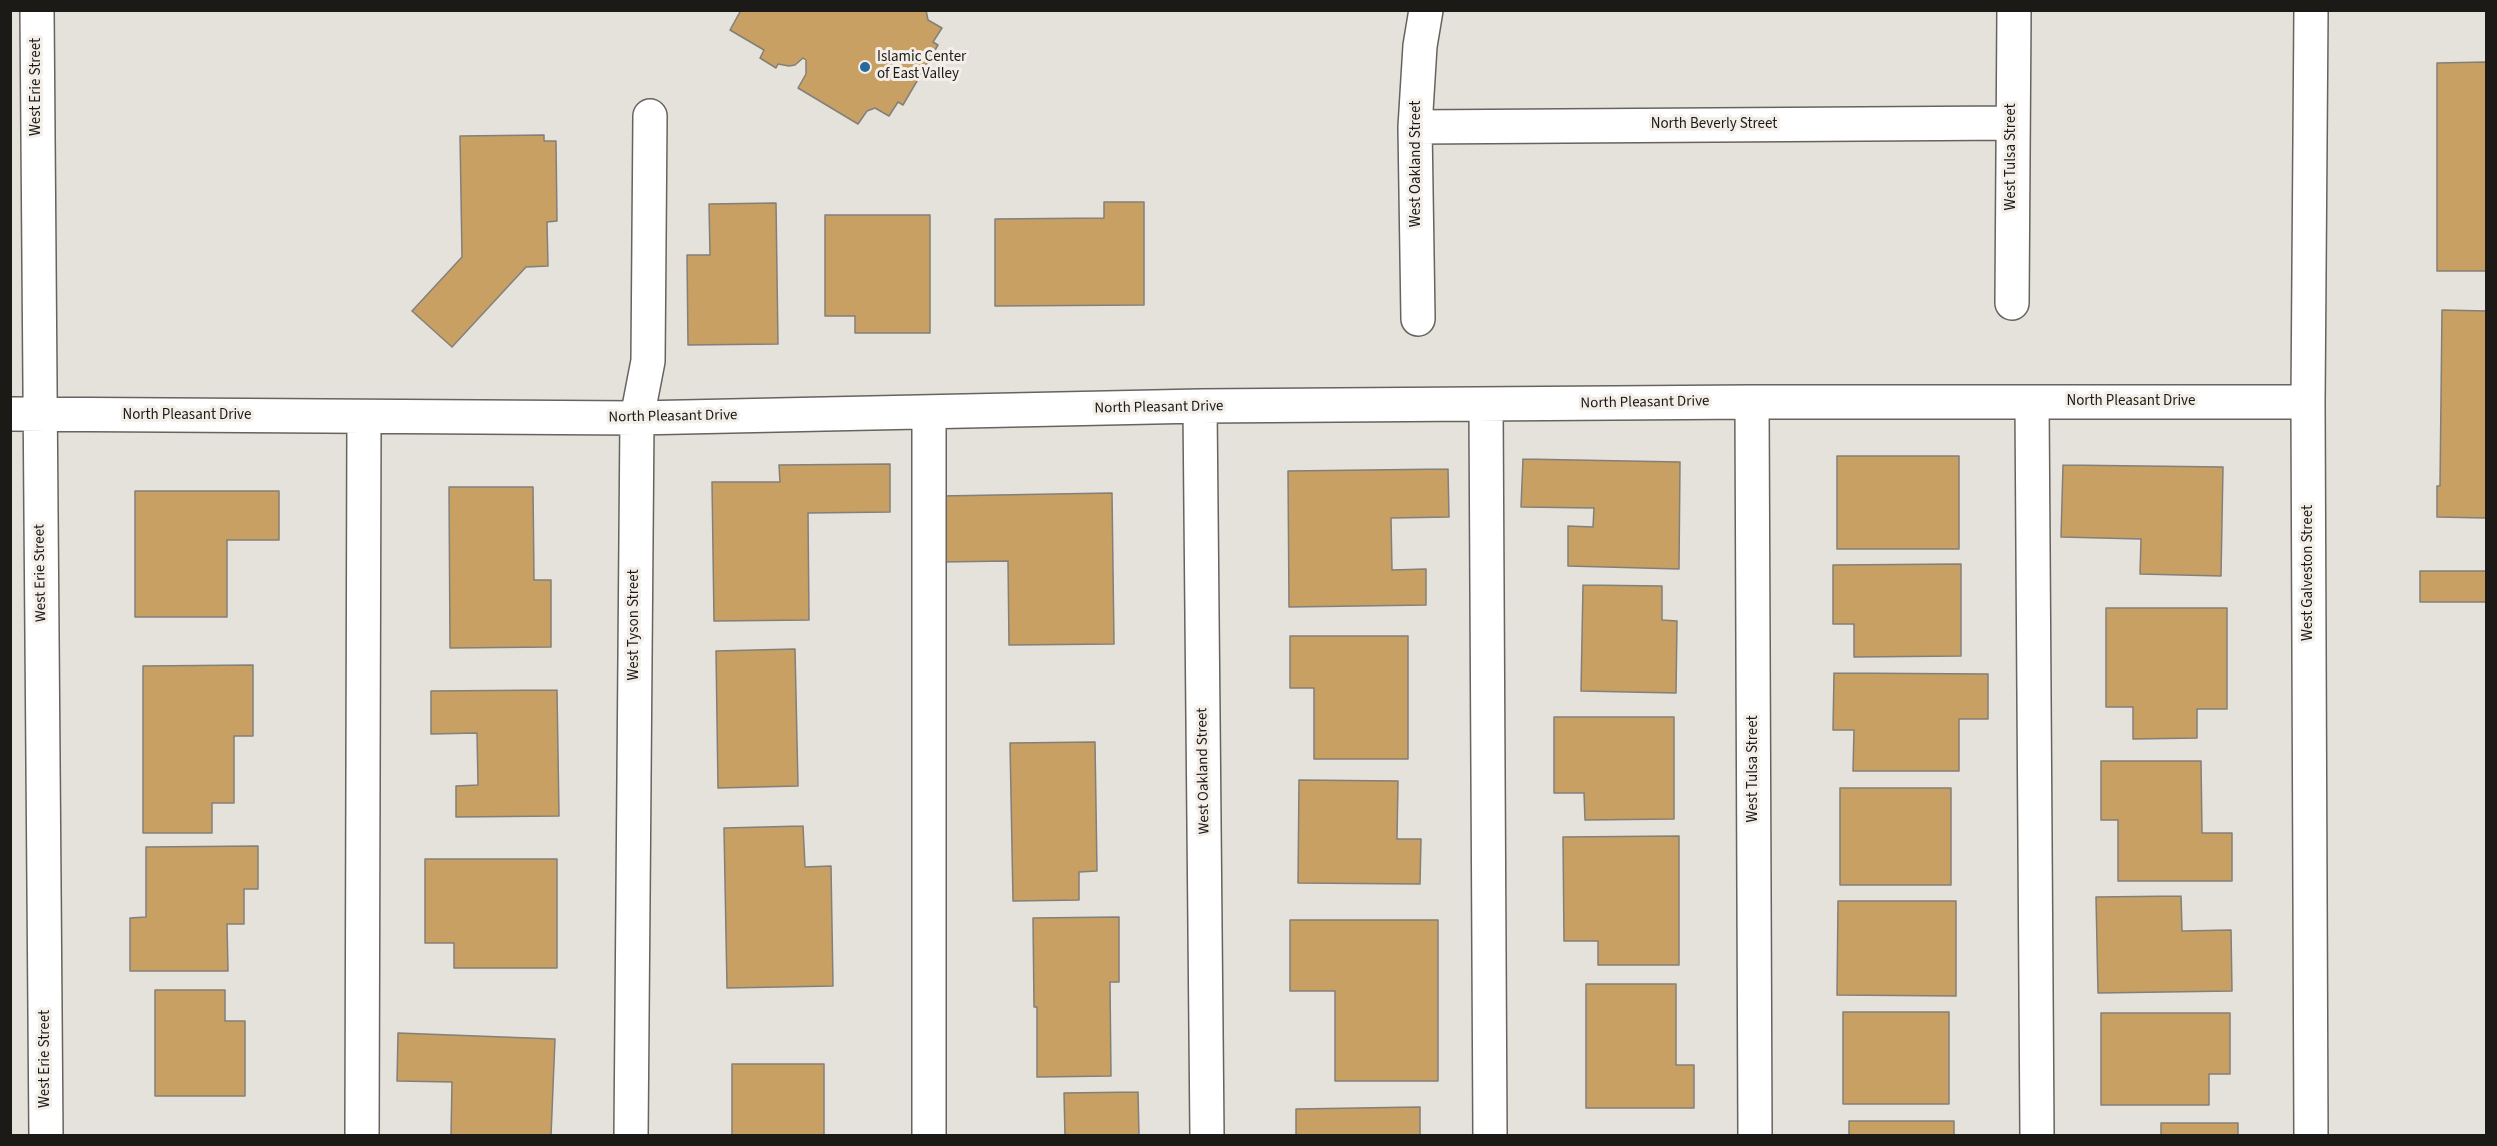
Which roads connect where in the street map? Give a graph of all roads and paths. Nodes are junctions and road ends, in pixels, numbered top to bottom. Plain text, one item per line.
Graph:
1 (37, 10) edge
2 (1426, 10) edge
3 (2014, 10) edge
4 (2311, 10) edge
5 (650, 116) dead end
6 (2012, 123) junction
7 (1415, 127) junction
8 (2012, 303) dead end
9 (1418, 319) dead end
10 (1752, 402) junction
11 (2032, 402) junction
12 (2308, 402) junction
13 (1200, 406) junction
14 (1486, 406) junction
15 (929, 412) junction
16 (25, 415) edge
17 (364, 417) junction
18 (637, 418) junction
19 (46, 1136) edge
20 (362, 1136) edge
21 (631, 1136) edge
22 (928, 1136) edge
23 (1207, 1136) edge
24 (1490, 1136) edge
25 (1755, 1136) edge
26 (2037, 1136) edge
27 (2311, 1136) edge

1 - 16 street, West Erie Street
2 - 7 street, West Oakland Street
3 - 6 street, West Tulsa Street
4 - 12 street, West Galveston Street
5 - 18 street, West Tyson Street
6 - 7 street, North Beverly Street
6 - 8 street, West Tulsa Street
7 - 9 street, West Oakland Street
10 - 11 street, North Pleasant Drive
10 - 14 street, North Pleasant Drive
10 - 25 street, West Tulsa Street
11 - 12 street, North Pleasant Drive
11 - 26 street
12 - 27 street, West Galveston Street
13 - 14 street, North Pleasant Drive
13 - 15 street, North Pleasant Drive
13 - 23 street, West Oakland Street
14 - 24 street
15 - 18 street, North Pleasant Drive
15 - 22 street
16 - 17 street, North Pleasant Drive
16 - 19 street, West Erie Street
17 - 18 street, North Pleasant Drive
17 - 20 street
18 - 21 street, West Tyson Street

